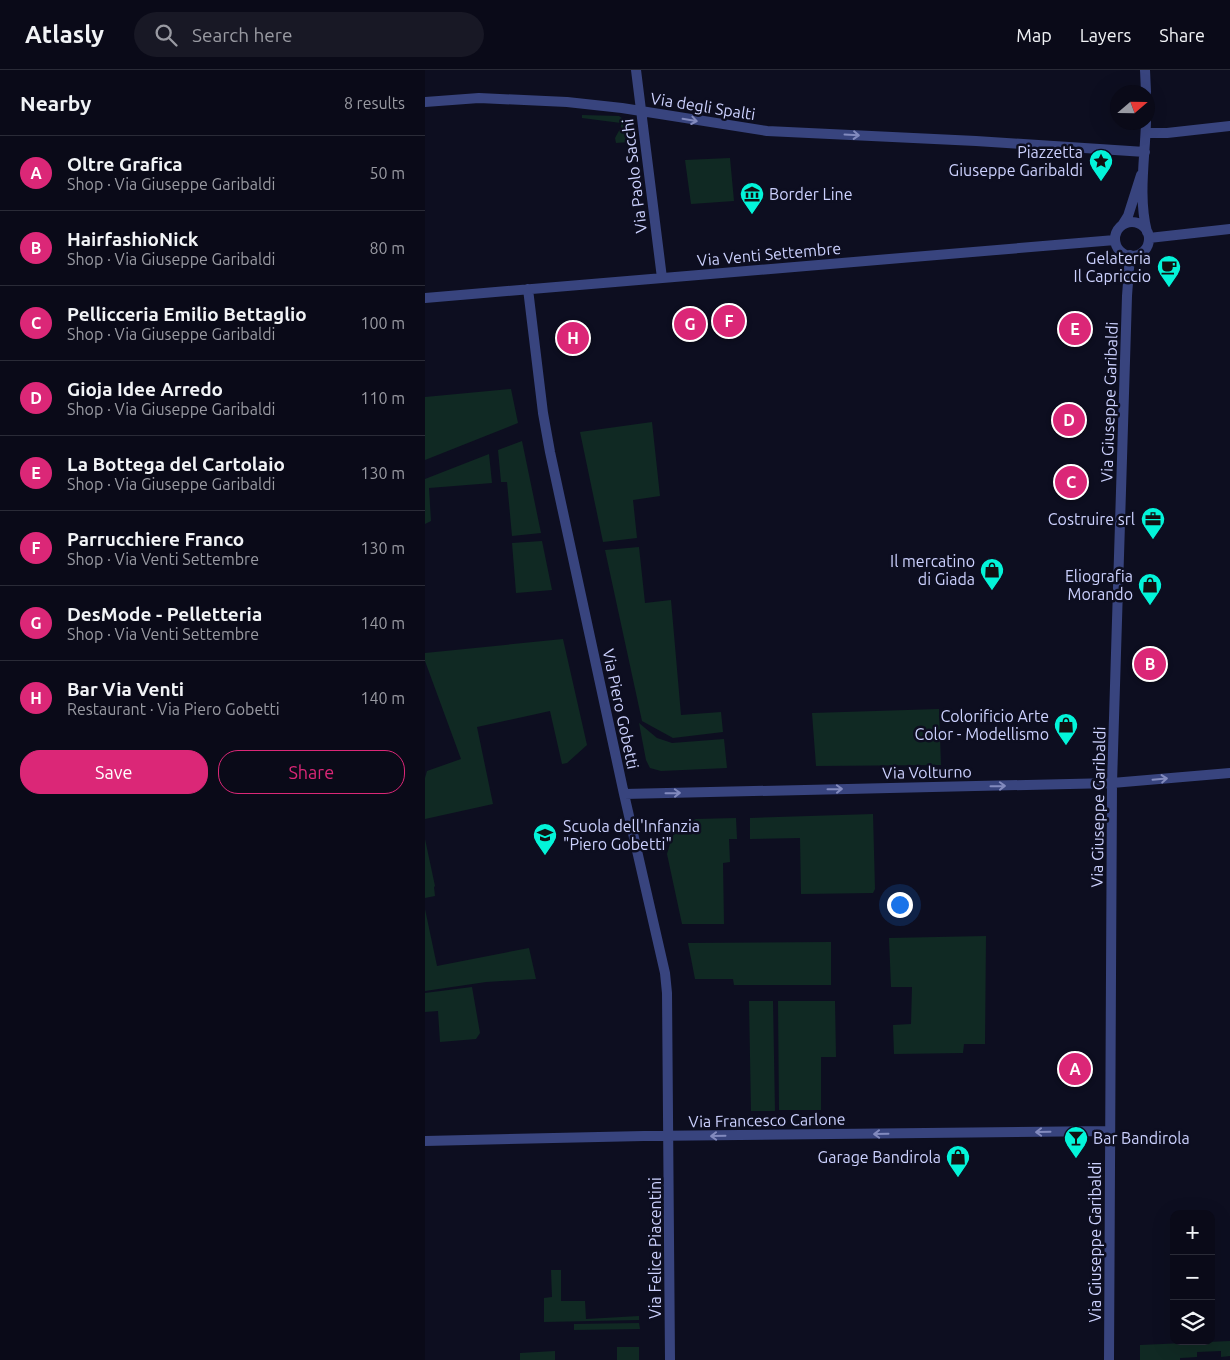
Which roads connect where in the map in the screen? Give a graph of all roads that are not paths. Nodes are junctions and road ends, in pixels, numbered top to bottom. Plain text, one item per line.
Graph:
1 (636, 70) edge
2 (1145, 70) edge
3 (1146, 85) edge
4 (425, 102) edge
5 (642, 111) junction
6 (1230, 126) edge
7 (1146, 130) edge
8 (1154, 130) edge
9 (1145, 157) junction
10 (1123, 224) junction
11 (1230, 229) edge
12 (1148, 235) junction
13 (1115, 240) junction
14 (1130, 255) junction
15 (662, 278) junction
16 (528, 289) junction
17 (425, 298) edge
18 (1230, 773) edge
19 (1112, 783) junction
20 (624, 794) junction
21 (1109, 1131) junction
22 (669, 1136) junction
23 (425, 1141) edge
24 (670, 1360) edge
25 (1109, 1360) edge

1 - 5 street, Via Paolo Sacchi
2 - 3 street
4 - 5 street, Via degli Spalti
5 -> 9 street, Via degli Spalti
5 - 15 street, Via Paolo Sacchi
6 - 8 street
7 - 9 street
9 - 10 street
9 - 12 street
10 - 12 street
10 - 13 street
11 - 12 street
12 - 14 street
13 - 14 street
13 - 15 street, Via Venti Settembre
14 - 19 street, Via Giuseppe Garibaldi
15 - 16 street, Via Venti Settembre
16 - 17 street, Via Venti Settembre
16 - 20 street, Via Piero Gobetti
19 -> 18 street, Via Volturno
20 -> 19 street, Via Volturno
19 - 21 street, Via Giuseppe Garibaldi
20 - 22 street, Via Piero Gobetti
21 -> 22 street, Via Francesco Carlone
21 - 25 street, Via Giuseppe Garibaldi
22 - 23 street, Via Francesco Carlone
22 - 24 street, Via Felice Piacentini

